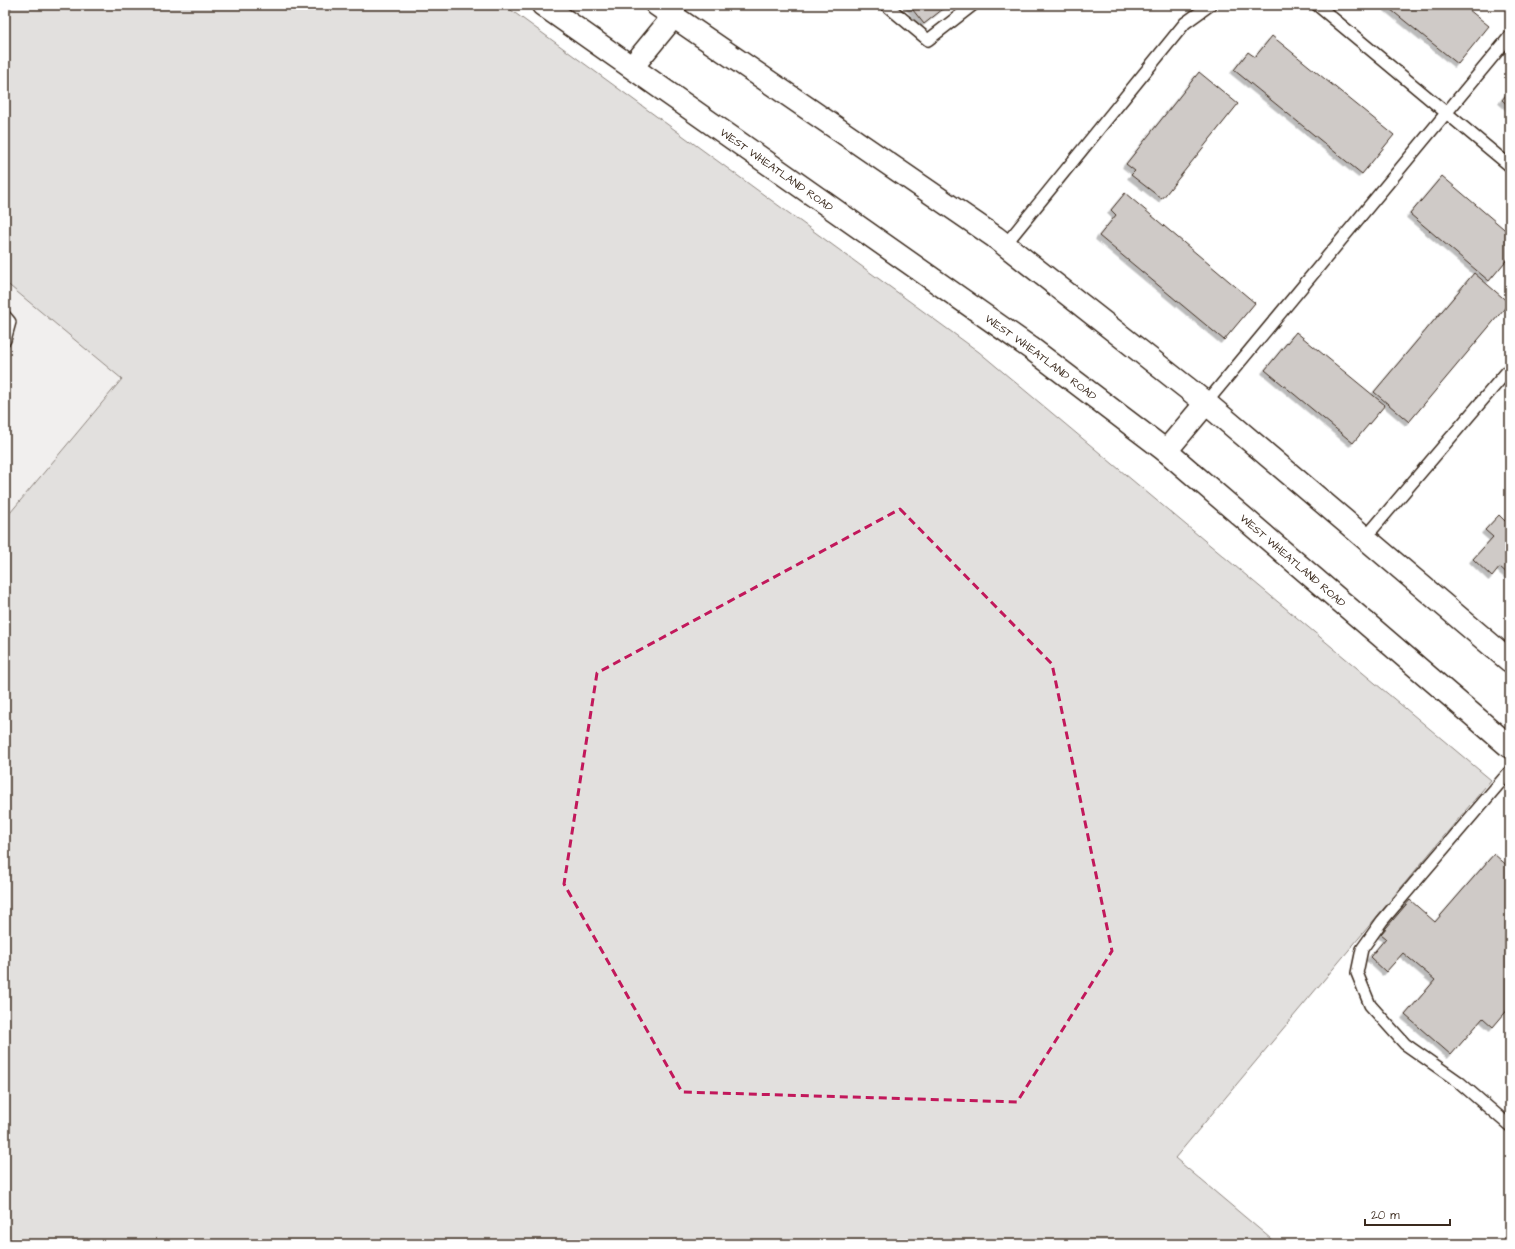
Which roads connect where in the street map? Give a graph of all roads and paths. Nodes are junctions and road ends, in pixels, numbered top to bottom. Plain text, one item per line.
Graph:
1 (543, 5) edge
2 (886, 5) edge
3 (972, 5) edge
4 (1210, 5) edge
5 (1317, 5) edge
6 (671, 9) edge
7 (1510, 36) edge
8 (632, 67) junction
9 (1446, 114) junction
10 (1510, 166) edge
11 (1005, 245) junction
12 (5, 316) edge
13 (5, 340) edge
14 (1510, 368) edge
15 (1206, 403) junction
16 (1166, 451) junction
17 (1365, 538) junction
18 (1510, 661) edge
19 (1506, 735) edge
20 (1510, 771) edge
21 (1510, 1126) edge

1 - 8 main road, WEST WHEATLAND ROAD
2 - 3 lane
4 - 11 lane
5 - 9 lane
6 - 8 main road
6 - 11 main road
7 - 9 lane
8 - 16 main road, WEST WHEATLAND ROAD
9 - 10 lane
9 - 15 lane
11 - 15 main road
12 - 13 lane
14 - 17 lane
15 - 16 main road
15 - 17 main road
16 - 19 main road, WEST WHEATLAND ROAD
17 - 18 main road
20 - 21 lane

